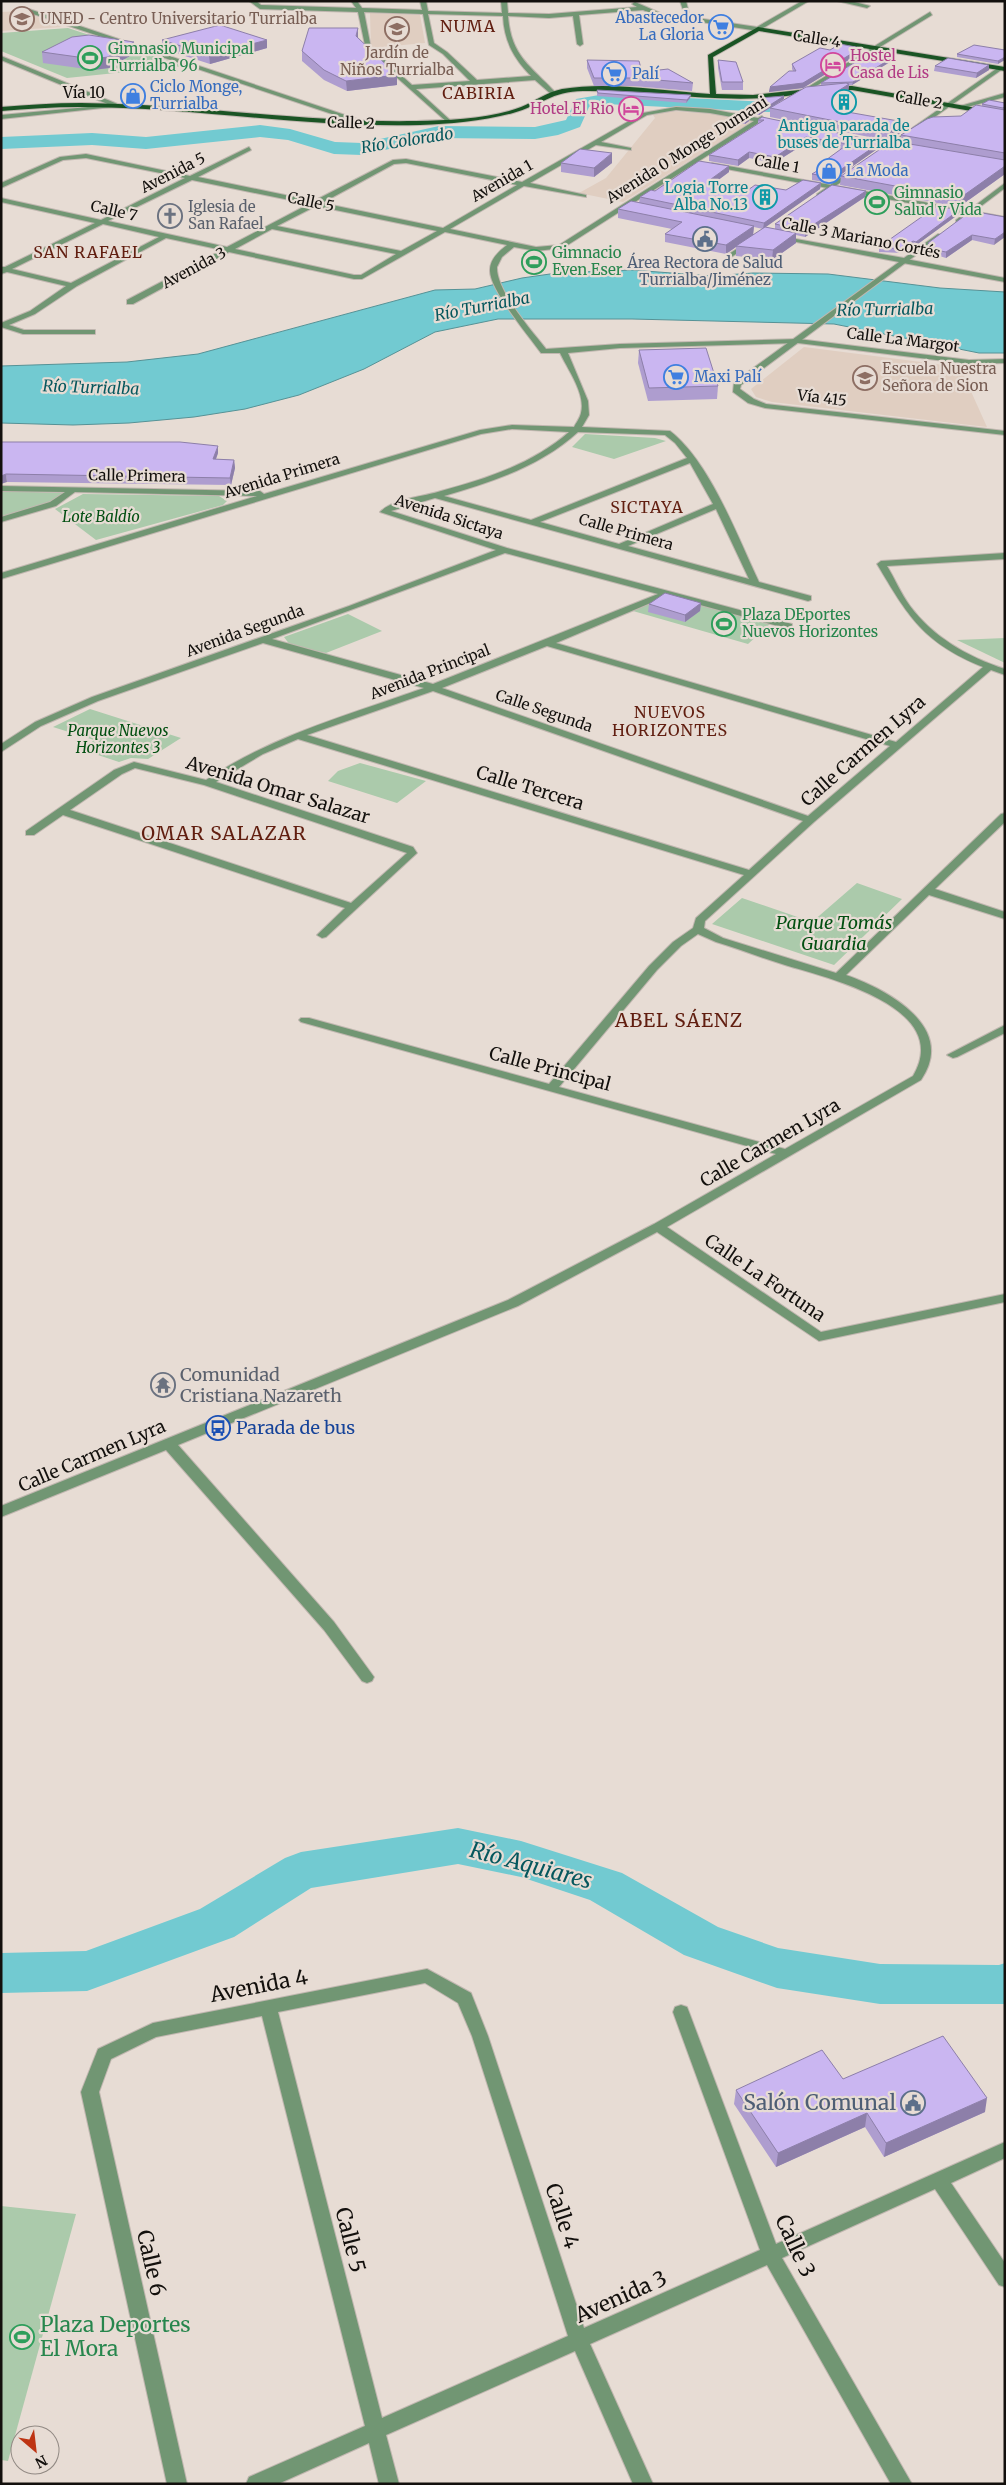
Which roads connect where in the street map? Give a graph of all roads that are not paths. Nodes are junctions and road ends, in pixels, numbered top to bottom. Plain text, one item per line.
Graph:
1 (252, 1) edge
2 (354, 1) edge
3 (423, 1) edge
4 (504, 1) edge
5 (629, 1) edge
6 (683, 1) edge
7 (806, 1) edge
8 (840, 1) edge
9 (867, 6) dead end
10 (643, 8) junction
11 (29, 11) dead end
12 (361, 12) junction
13 (424, 13) junction
14 (576, 14) junction
15 (930, 14) dead end
16 (507, 16) junction
17 (688, 18) junction
18 (758, 29) junction
19 (580, 44) dead end
20 (872, 48) junction
21 (1, 58) edge
22 (1004, 68) edge
23 (536, 78) junction
24 (819, 81) junction
25 (476, 83) junction
26 (412, 87) junction
27 (852, 88) junction
28 (79, 90) junction
29 (804, 92) junction
30 (553, 93) junction
31 (788, 94) junction
32 (713, 95) junction
33 (1005, 95) edge
34 (949, 105) junction
35 (118, 106) junction
36 (960, 106) junction
37 (1, 109) edge
38 (50, 109) junction
39 (1005, 115) edge
40 (766, 116) edge
41 (1, 117) edge
42 (758, 120) junction
43 (448, 121) junction
44 (367, 124) junction
45 (787, 126) edge
46 (595, 143) junction
47 (881, 143) edge
48 (891, 145) junction
49 (900, 147) edge
50 (249, 149) dead end
51 (629, 149) dead end
52 (876, 156) edge
53 (693, 162) junction
54 (861, 166) edge
55 (194, 178) junction
56 (524, 184) junction
57 (1005, 185) edge
58 (1, 186) edge
59 (830, 187) junction
60 (584, 196) dead end
61 (816, 197) edge
62 (1, 200) edge
63 (316, 203) junction
64 (625, 205) junction
65 (634, 207) edge
66 (969, 212) junction
67 (1005, 219) edge
68 (104, 222) junction
69 (954, 224) edge
70 (270, 227) junction
71 (947, 229) edge
72 (444, 231) junction
73 (773, 235) edge
74 (166, 236) junction
75 (757, 238) edge
76 (513, 244) junction
77 (561, 247) joint
78 (228, 250) junction
79 (404, 254) junction
80 (728, 257) edge
81 (906, 260) junction
82 (3, 270) edge
83 (368, 275) joint
84 (1005, 280) edge
85 (72, 285) junction
86 (130, 302) dead end
87 (1, 325) edge
88 (92, 332) dead end
89 (798, 341) junction
90 (563, 351) junction
91 (1005, 361) edge
92 (575, 428) junction
93 (1005, 433) edge
94 (692, 459) junction
95 (1, 488) edge
96 (73, 490) junction
97 (272, 494) junction
98 (435, 496) junction
99 (717, 506) junction
100 (1, 520) edge
101 (533, 522) junction
102 (620, 546) junction
103 (504, 550) junction
104 (1005, 556) edge
105 (1, 576) edge
106 (756, 584) junction
107 (665, 594) junction
108 (808, 598) dead end
109 (789, 626) dead end
110 (264, 640) junction
111 (546, 643) junction
112 (989, 667) junction
113 (1005, 672) edge
114 (433, 688) junction
115 (299, 736) junction
116 (897, 745) junction
117 (1, 749) edge
118 (208, 783) junction
119 (62, 812) junction
120 (1005, 816) edge
121 (810, 820) junction
122 (1000, 827) edge
123 (30, 833) dead end
124 (752, 874) junction
125 (929, 891) junction
126 (352, 907) junction
127 (1005, 916) edge
128 (698, 929) junction
129 (322, 935) dead end
130 (839, 976) junction
131 (305, 1020) dead end
132 (1005, 1028) edge
133 (953, 1055) dead end
134 (553, 1088) junction
135 (786, 1153) junction
136 (658, 1227) junction
137 (1005, 1298) edge
138 (168, 1443) junction
139 (1, 1512) edge
140 (367, 1677) dead end
141 (427, 1976) joint
142 (268, 2007) junction
143 (680, 2012) dead end
144 (104, 2054) joint
145 (1005, 2150) edge
146 (939, 2180) junction
147 (771, 2255) junction
148 (1005, 2279) edge
149 (579, 2340) junction
150 (376, 2431) junction
151 (177, 2484) edge
152 (256, 2484) edge
153 (389, 2484) edge
154 (643, 2484) edge
155 (902, 2484) edge

1 - 12 street
2 - 12 street
3 - 13 street
4 - 16 street
5 - 10 street, Calle 4
6 - 17 street
7 - 18 street
8 - 9 street
10 - 14 street
10 - 17 street, Calle 4
11 - 44 street
12 - 13 street
12 - 26 street
13 - 16 street
13 - 25 street
14 - 16 street
14 - 19 street
15 - 20 street, Avenida 0 Monge Dumani
16 - 23 street
17 - 18 street, Calle 4
18 - 20 main road, Calle 4
18 - 32 main road
20 - 22 main road, Calle 4
20 - 24 street, Avenida 0 Monge Dumani
21 - 28 street
22 - 34 street
23 - 25 street
23 - 30 street
24 - 27 main road
24 - 29 street, Avenida 0 Monge Dumani
25 - 26 street
26 - 43 street
27 - 29 main road, Calle 2
27 - 34 main road, Calle 2
28 - 35 street
28 - 38 street
29 - 31 main road, Calle 2
29 - 31 street, Avenida 0 Monge Dumani
29 - 32 main road, Calle 2
30 - 32 main road, Calle 2
30 - 43 main road, Calle 2
31 - 32 main road, Calle 2
33 - 36 street
34 - 36 main road, Calle 2
34 - 48 street
35 - 38 street
35 - 44 main road, Calle 2
36 - 39 main road, Calle 2
37 - 38 main road
38 - 41 street
40 - 42 street, Avenida 0 Monge Dumani
42 - 45 street
42 - 46 street, Avenida 1
42 - 53 street, Avenida 0 Monge Dumani
43 - 44 main road, Calle 2
46 - 51 street
46 - 56 street, Avenida 1
47 - 48 street
48 - 49 street
48 - 52 street
50 - 55 street, Avenida 5
53 - 59 street, Calle 1
53 - 64 street, Avenida 0 Monge Dumani
54 - 59 street
55 - 58 street, Calle 5
55 - 63 street, Calle 5
55 - 68 street, Avenida 5
56 - 60 street
56 - 63 street, Avenida 3
56 - 72 street, Avenida 1
57 - 66 street
59 - 61 street
59 - 66 street, Calle 1
62 - 68 street, Calle 7
63 - 70 street, Avenida 3
63 - 72 street, Calle 5
64 - 65 street
64 - 77 street, Avenida 0 Monge Dumani
66 - 67 street, Calle 1
66 - 69 street
68 - 74 street, Calle 7
68 - 82 street, Avenida 5
70 - 78 street, Avenida 3
70 - 79 street
71 - 81 street, Vía 415
72 - 76 street, Calle 5
72 - 79 street, Avenida 1
73 - 81 street, Calle 3 Mariano Cortés
74 - 78 street, Calle 7
74 - 85 street
75 - 80 street
76 - 77 street, Calle 5
76 - 90 street, Calle La Margot
78 - 83 street, Calle 7
78 - 86 street, Avenida 3
79 - 83 street, Avenida 1
81 - 84 street, Calle 3 Mariano Cortés
81 - 89 street, Vía 415
82 - 85 street
85 - 87 street
87 - 88 street
89 - 90 street, Calle La Margot
89 - 91 street, Calle La Margot
89 - 93 street, Vía 415
90 - 92 street, Avenida Sictaya
92 - 94 street
92 - 97 street, Avenida Primera
92 - 98 street, Avenida Sictaya
94 - 99 street
94 - 101 street
95 - 96 street, Calle Primera
96 - 97 street, Calle Primera
96 - 100 street
97 - 105 street, Avenida Primera
98 - 101 street, Calle Primera
98 - 103 street, Avenida Sictaya
99 - 102 street
99 - 106 street
101 - 102 street, Calle Primera
102 - 106 street, Calle Primera
103 - 107 street, Avenida Sictaya
103 - 110 street, Avenida Segunda
104 - 112 street
106 - 108 street, Calle Primera
107 - 109 street, Avenida Sictaya
107 - 111 street, Avenida Principal
110 - 114 street, Calle Segunda
110 - 117 street, Avenida Segunda
111 - 114 street, Avenida Principal
111 - 116 street
112 - 113 street
112 - 116 street, Calle Carmen Lyra
114 - 115 street, Avenida Principal
114 - 121 street, Calle Segunda
115 - 118 street, Avenida Principal
115 - 124 street, Calle Tercera
116 - 121 street, Calle Carmen Lyra
118 - 119 street, Avenida Omar Salazar
118 - 126 street, Avenida Omar Salazar
119 - 123 street, Avenida Omar Salazar
119 - 126 street
120 - 122 street
121 - 124 street, Calle Carmen Lyra
122 - 125 street
124 - 128 street, Calle Carmen Lyra
125 - 127 street
125 - 130 street
126 - 129 street, Avenida Omar Salazar
128 - 130 street, Calle Carmen Lyra
128 - 134 street
130 - 135 street, Calle Carmen Lyra
131 - 134 street, Calle Principal
132 - 133 street
134 - 135 street, Calle Principal
135 - 136 street, Calle Carmen Lyra
136 - 137 street, Calle La Fortuna
136 - 138 street, Calle Carmen Lyra
138 - 139 street, Calle Carmen Lyra
138 - 140 street
141 - 142 street, Avenida 4
141 - 149 street, Calle 4
142 - 144 street, Avenida 4
142 - 150 street, Calle 5
143 - 147 street, Calle 3
144 - 151 street, Calle 6
145 - 146 street, Avenida 3
146 - 147 street, Avenida 3
146 - 148 street
147 - 149 street, Avenida 3
147 - 155 street, Calle 3
149 - 150 street, Avenida 3
149 - 154 street, Calle 4
150 - 152 street, Avenida 3
150 - 153 street, Calle 5

